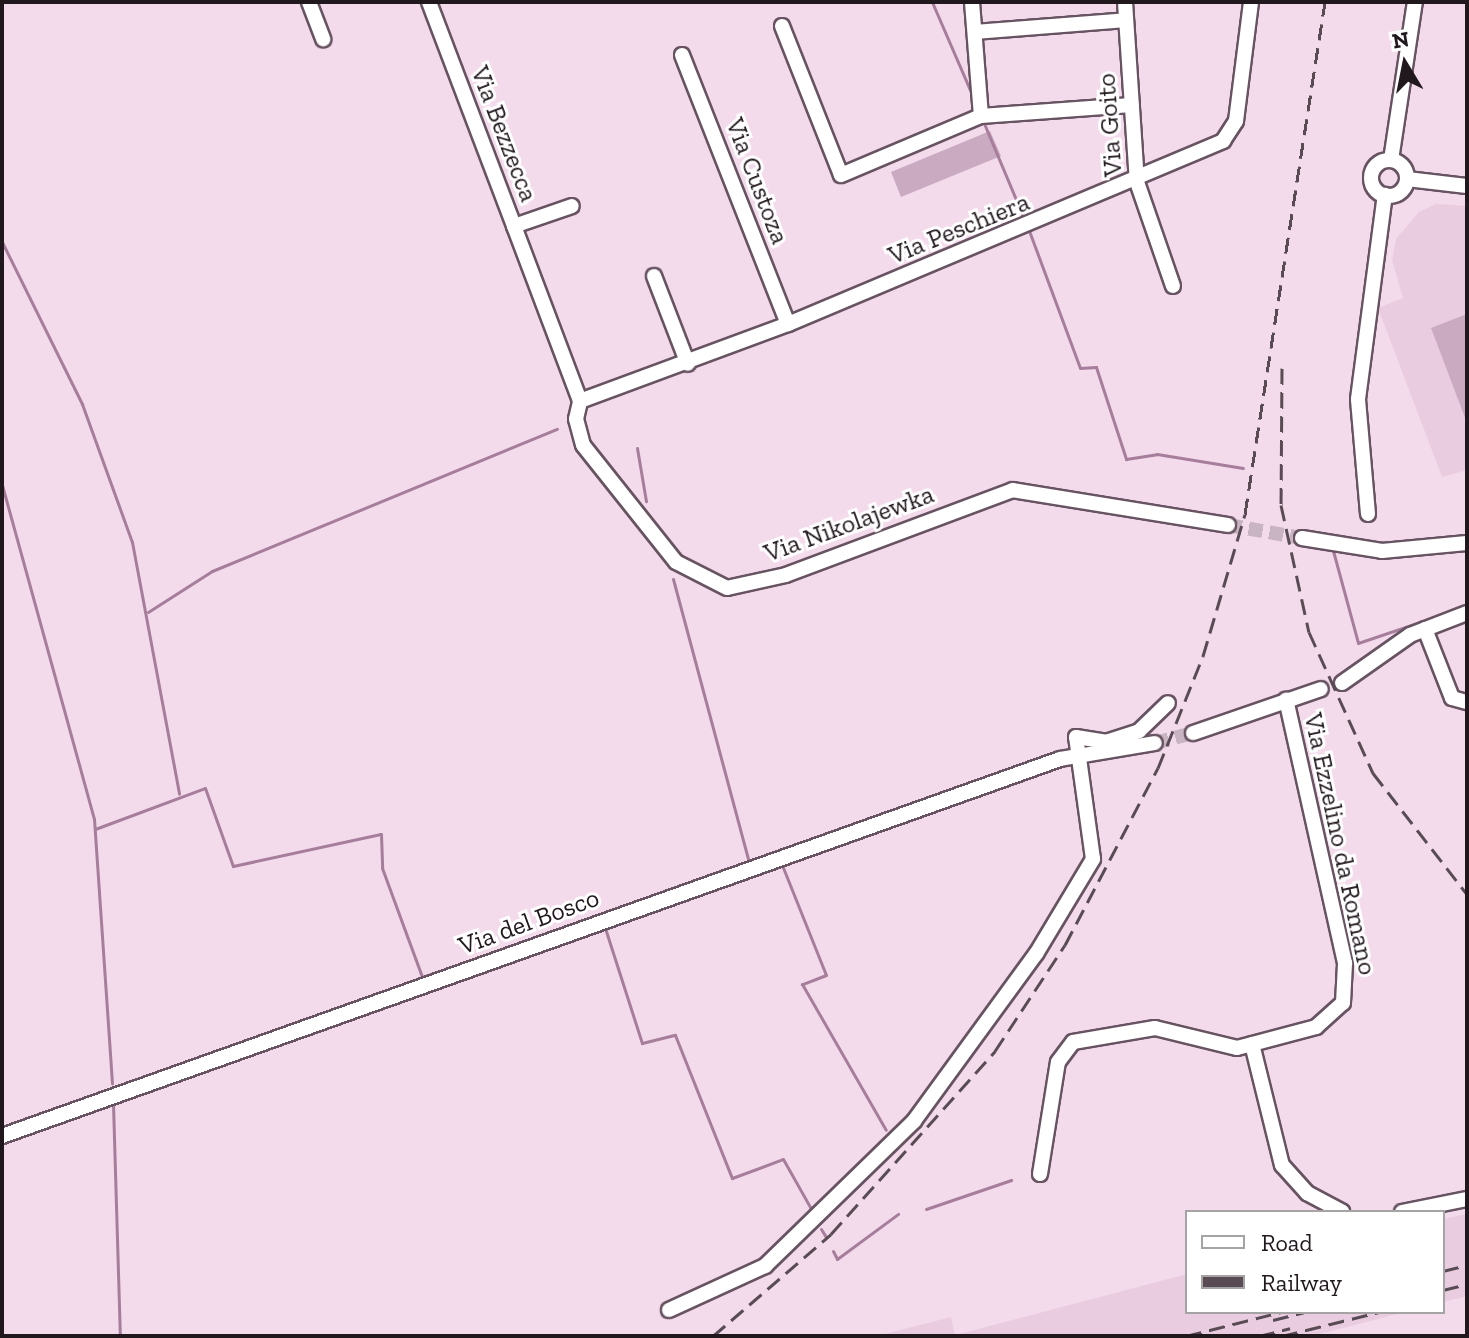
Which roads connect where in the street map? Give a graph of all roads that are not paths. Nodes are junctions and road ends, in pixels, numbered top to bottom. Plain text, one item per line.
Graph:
1 (309, 2) edge
2 (429, 2) edge
3 (972, 2) edge
4 (1125, 2) edge
5 (1251, 2) edge
6 (1415, 2) edge
7 (1126, 20) junction
8 (782, 26) dead end
9 (975, 32) junction
10 (323, 39) dead end
11 (682, 55) dead end
12 (1132, 105) junction
13 (981, 116) junction
14 (1391, 160) junction
15 (1407, 179) junction
16 (1137, 182) junction
17 (1467, 186) edge
18 (1385, 195) junction
19 (572, 206) dead end
20 (514, 226) junction
21 (654, 276) dead end
22 (1173, 286) dead end
23 (788, 324) junction
24 (688, 364) junction
25 (580, 405) junction
26 (1368, 514) dead end
27 (1228, 525) tunnel mouth
28 (1302, 538) tunnel mouth
29 (1467, 543) edge
30 (1467, 613) edge
31 (1425, 629) junction
32 (1342, 683) dead end
33 (1321, 689) dead end
34 (1286, 700) junction
35 (1467, 702) edge
36 (1168, 703) dead end
37 (1193, 733) tunnel mouth
38 (1155, 743) tunnel mouth
39 (1073, 757) junction
40 (1252, 1044) junction
41 (2, 1136) edge
42 (1040, 1174) dead end
43 (1467, 1199) edge
44 (1338, 1210) edge
45 (1412, 1210) edge
46 (669, 1310) dead end

1 - 10 street
2 - 20 street, Via Bezzecca
3 - 9 street
4 - 7 street, Via Goito
5 - 16 street, Via Peschiera
6 - 14 street
7 - 9 street
7 - 12 street, Via Goito
8 - 13 street
9 - 13 street
11 - 23 street, Via Custoza
12 - 13 street
12 - 16 street, Via Goito
14 - 15 street
14 - 18 street
15 - 17 street
15 - 18 street
16 - 22 street, Via Goito
16 - 23 street, Via Peschiera
18 - 26 street
19 - 20 street, Via Bezzecca
20 - 25 street, Via Nikolajewka
21 - 24 street
23 - 24 street, Via Peschiera
24 - 25 street, Via Peschiera
25 - 27 street, Via Nikolajewka
28 - 29 street
30 - 31 street
31 - 32 street
31 - 35 street
33 - 34 street
34 - 37 street
34 - 40 street, Via Ezzelino da Romano
36 - 39 street, Via del Bosco
38 - 39 street, Via del Bosco
39 - 41 street, Via del Bosco
39 - 46 street
40 - 42 street, Via Ezzelino da Romano
40 - 44 street
43 - 45 street

